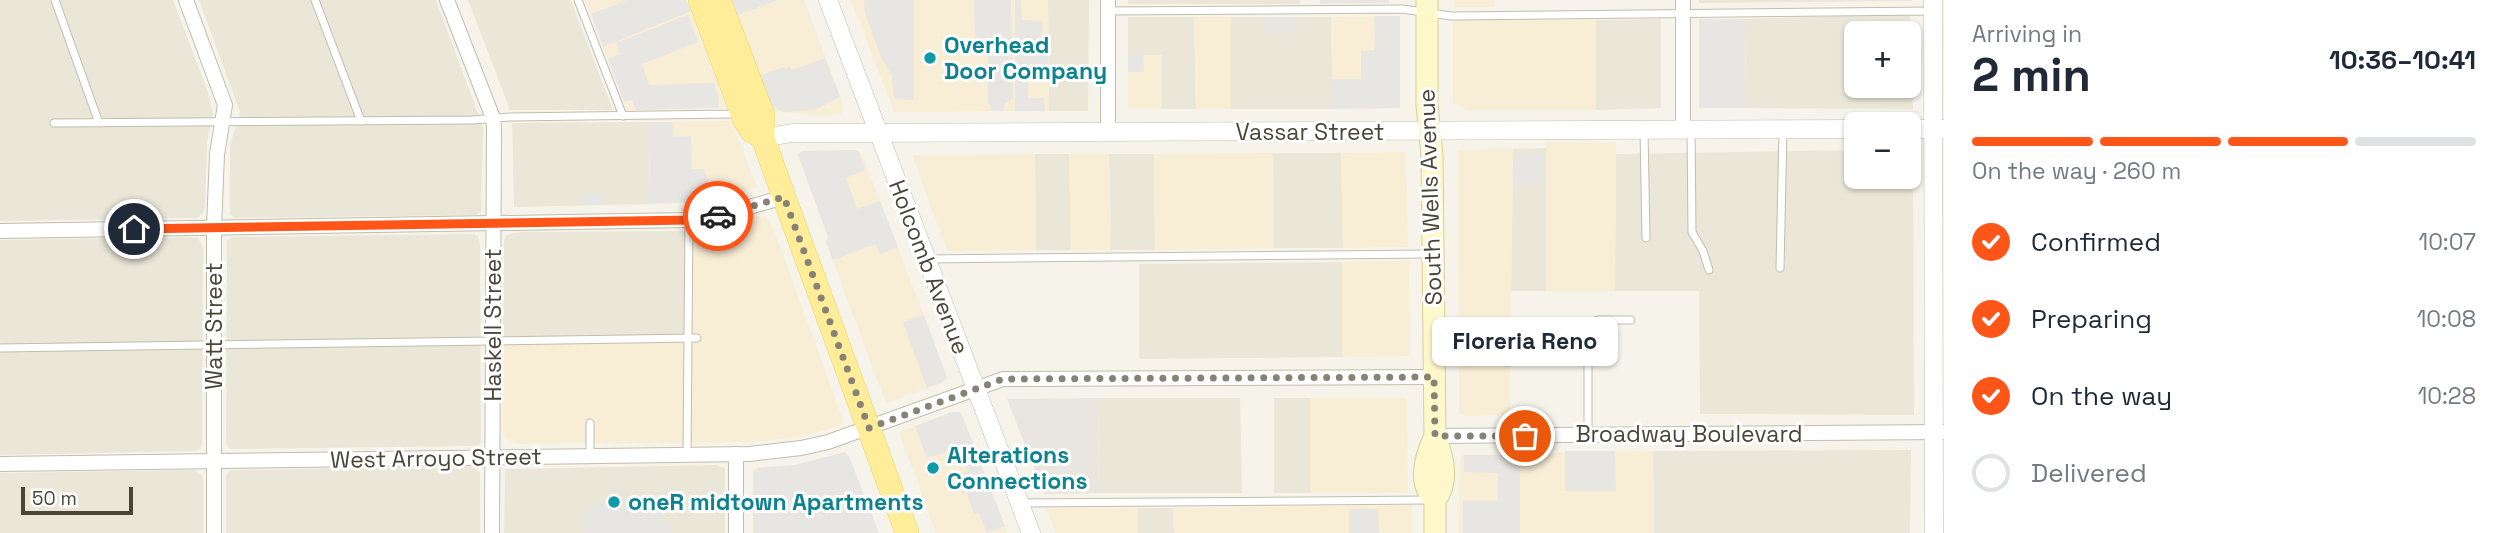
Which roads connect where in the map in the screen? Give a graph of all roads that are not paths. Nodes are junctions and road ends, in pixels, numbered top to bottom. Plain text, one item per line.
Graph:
1 (55, 0) edge
2 (186, 0) edge
3 (315, 0) edge
4 (447, 0) edge
5 (578, 0) edge
6 (700, 0) edge
7 (719, 0) edge
8 (828, 0) edge
9 (1108, 6) edge
10 (1427, 6) edge
11 (1933, 6) edge
12 (1683, 7) edge
13 (742, 111) junction
14 (623, 116) junction
15 (493, 118) junction
16 (361, 121) junction
17 (223, 122) junction
18 (54, 123) dead end
19 (99, 123) junction
20 (1844, 129) edge
21 (1921, 129) edge
22 (1939, 129) edge
23 (1783, 130) junction
24 (1429, 131) junction
25 (1644, 131) junction
26 (1687, 131) junction
27 (1108, 132) junction
28 (878, 133) junction
29 (764, 138) junction
30 (784, 197) junction
31 (689, 220) junction
32 (493, 222) junction
33 (214, 228) junction
34 (0, 231) edge
35 (1646, 238) dead end
36 (1434, 254) junction
37 (926, 259) junction
38 (1780, 268) dead end
39 (1709, 270) dead end
40 (1631, 320) dead end
41 (687, 337) junction
42 (697, 338) dead end
43 (493, 341) junction
44 (214, 345) junction
45 (0, 348) edge
46 (1434, 377) junction
47 (975, 388) junction
48 (590, 423) dead end
49 (869, 428) junction
50 (1939, 432) edge
51 (1588, 435) junction
52 (1435, 436) junction
53 (736, 454) junction
54 (687, 455) junction
55 (590, 456) junction
56 (493, 457) junction
57 (1939, 458) edge
58 (214, 462) junction
59 (0, 464) edge
60 (1435, 500) junction
61 (1020, 503) junction
62 (214, 533) edge
63 (492, 533) edge
64 (736, 533) edge
65 (907, 533) edge
66 (1031, 533) edge
67 (1435, 533) edge
68 (1934, 533) edge

1 - 19 lane
2 - 17 street, Watt Street
3 - 16 lane
4 - 15 street, Haskell Street
5 - 14 lane
6 - 13 main road
7 - 29 main road
8 - 28 street, Holcomb Avenue
9 - 10 lane
9 - 27 street
10 - 12 lane
10 - 24 main road, South Wells Avenue
11 - 12 lane
11 - 22 street
12 - 26 street
13 - 14 lane
13 - 29 main road
14 - 15 lane
15 - 16 lane
15 - 32 street, Haskell Street
16 - 17 lane
17 - 19 lane
17 - 33 street, Watt Street
18 - 19 lane
20 - 23 street, Vassar Street
21 - 22 street
22 - 50 street
23 - 26 street, Vassar Street
23 - 38 lane
24 - 25 street, Vassar Street
24 - 27 street, Vassar Street
24 - 36 main road, South Wells Avenue
25 - 26 street, Vassar Street
25 - 35 lane
26 - 39 lane
27 - 28 street, Vassar Street
28 - 29 street, Vassar Street
28 - 37 street, Holcomb Avenue
29 - 30 main road
30 - 31 street
30 - 49 main road
31 - 32 street
31 - 41 lane
32 - 33 street
32 - 43 street, Haskell Street
33 - 34 street
33 - 44 street, Watt Street
36 - 37 lane
36 - 46 main road, South Wells Avenue
37 - 47 street, Holcomb Avenue
40 - 51 lane
41 - 42 lane
41 - 43 lane
41 - 54 lane
43 - 44 lane
43 - 56 street, Haskell Street
44 - 45 lane
44 - 58 street, Watt Street
46 - 47 street, West Arroyo Street
46 - 52 main road, South Wells Avenue
47 - 49 street, West Arroyo Street
47 - 61 street, Holcomb Avenue
48 - 55 lane
49 - 53 street, West Arroyo Street
49 - 65 main road
50 - 51 street, Broadway Boulevard
50 - 57 street
51 - 52 street, Broadway Boulevard
52 - 60 main road, South Wells Avenue
53 - 54 street, West Arroyo Street
53 - 64 street
54 - 55 street, West Arroyo Street
55 - 56 street, West Arroyo Street
56 - 58 street, West Arroyo Street
56 - 63 street, Haskell Street
57 - 68 street
58 - 59 street, West Arroyo Street
58 - 62 street, Watt Street
60 - 61 lane
60 - 67 main road, South Wells Avenue
61 - 66 street, Holcomb Avenue

